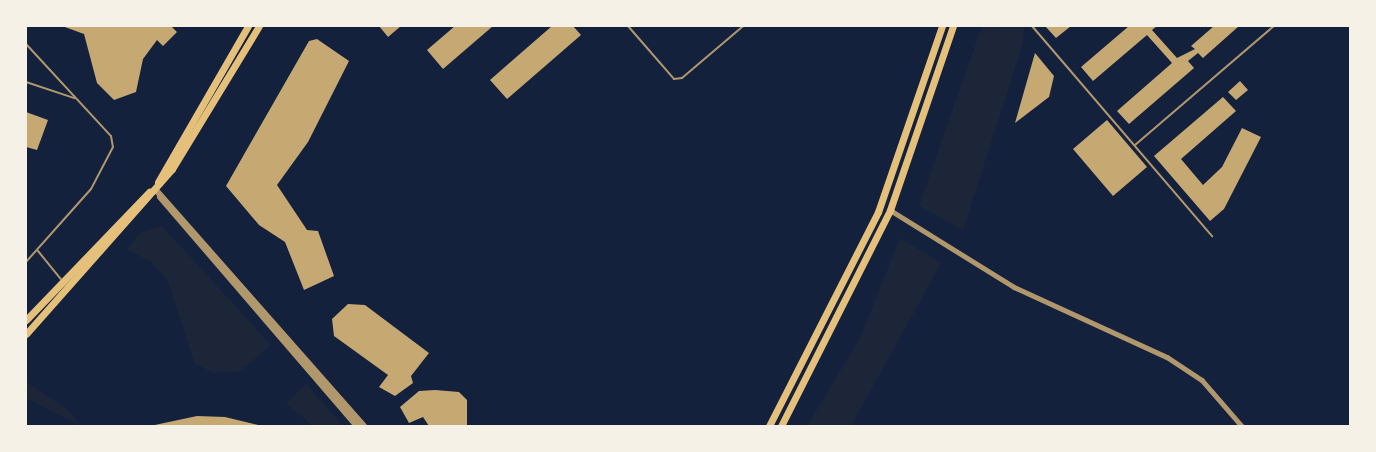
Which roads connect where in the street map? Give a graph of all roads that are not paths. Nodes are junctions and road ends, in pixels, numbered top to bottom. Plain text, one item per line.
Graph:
1 (248, 26) edge
2 (258, 26) edge
3 (628, 26) edge
4 (742, 26) edge
5 (942, 26) edge
6 (953, 26) edge
7 (1032, 26) edge
8 (1274, 26) edge
9 (26, 44) edge
10 (26, 82) edge
11 (77, 99) junction
12 (1135, 145) junction
13 (155, 189) junction
14 (890, 210) junction
15 (1212, 236) dead end
16 (38, 251) junction
17 (26, 262) edge
18 (64, 282) junction
19 (26, 320) edge
20 (26, 334) edge
21 (357, 426) edge
22 (364, 426) edge
23 (769, 426) edge
24 (782, 426) edge
25 (1242, 426) edge

1 - 13 main road
2 - 13 main road
3 - 4 lane
5 - 23 main road
6 - 14 main road
7 - 12 lane
8 - 12 lane
9 - 11 lane
10 - 11 lane
11 - 16 lane
12 - 15 lane
13 - 18 main road
13 - 20 main road
13 - 21 street
13 - 22 street
14 - 24 main road
14 - 25 street
16 - 17 lane
16 - 18 lane
18 - 19 main road

